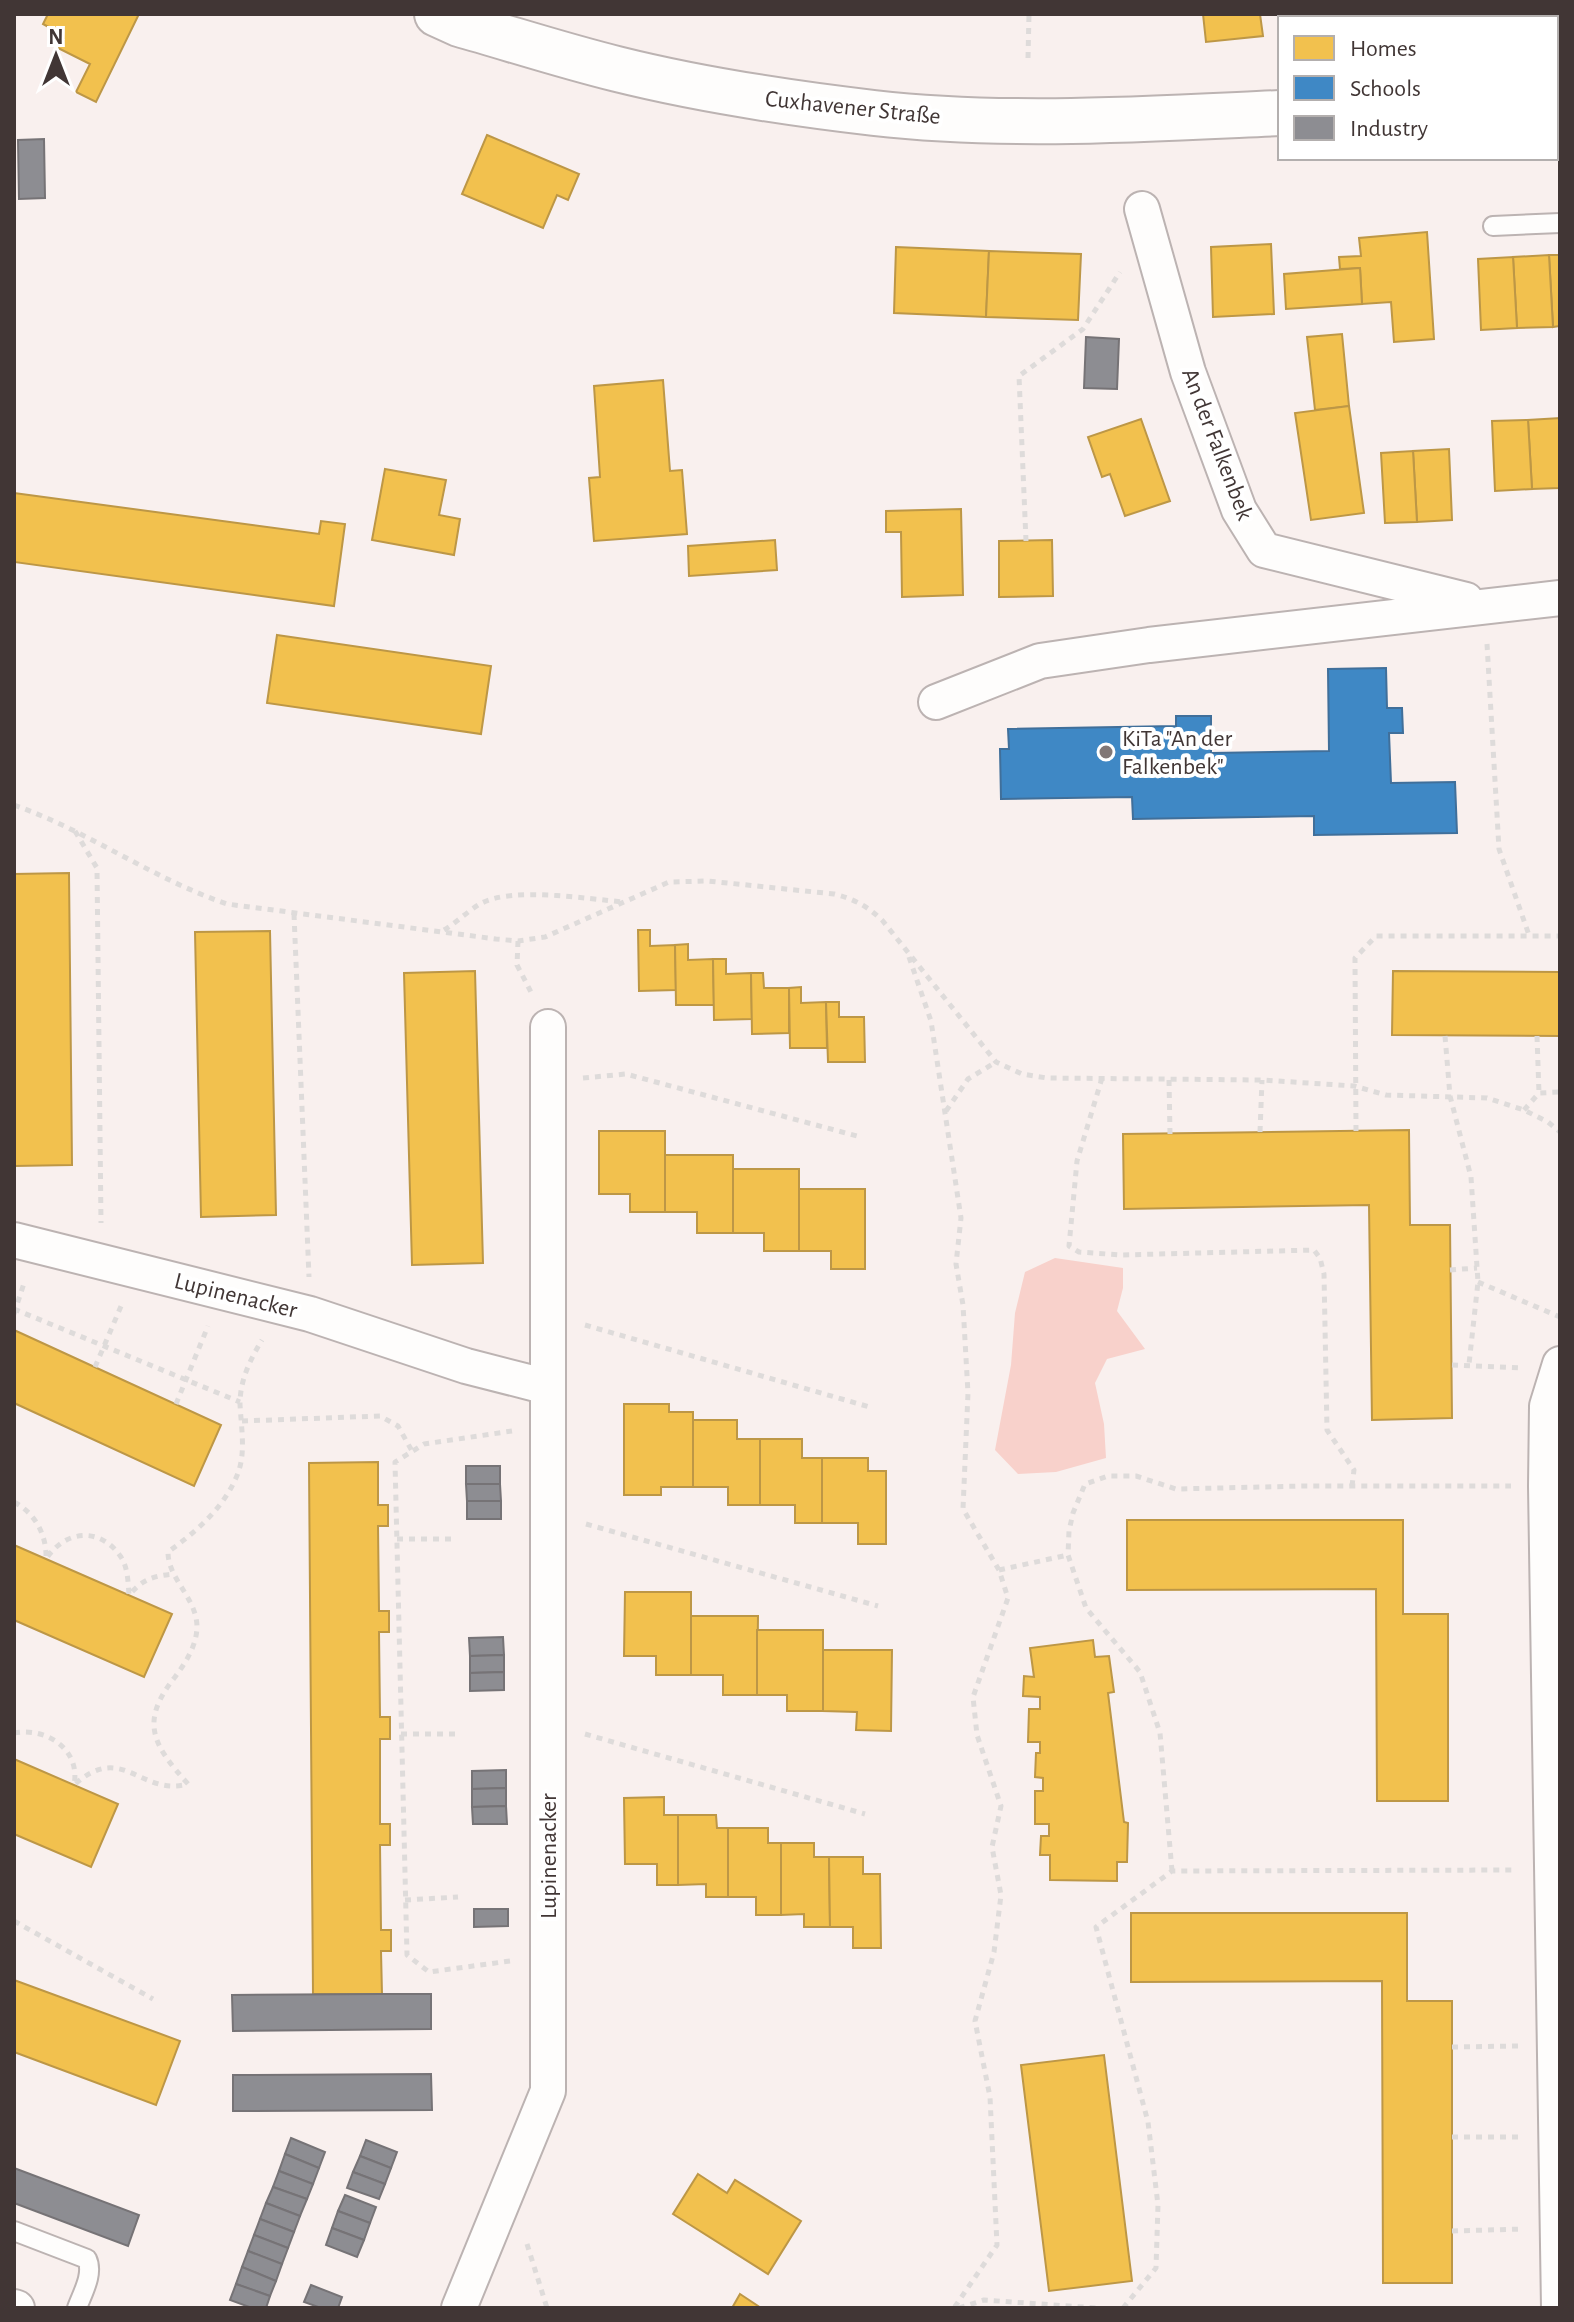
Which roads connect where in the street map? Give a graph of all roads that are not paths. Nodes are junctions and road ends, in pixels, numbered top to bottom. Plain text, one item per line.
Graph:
1 (453, 17) edge
2 (1278, 113) edge
3 (1142, 209) dead end
4 (1560, 223) edge
5 (1493, 226) dead end
6 (1560, 598) edge
7 (1484, 605) junction
8 (936, 702) dead end
9 (548, 1027) road end
10 (14, 1240) edge
11 (1557, 1371) edge
12 (548, 1387) junction
13 (14, 2231) edge
14 (77, 2308) edge
15 (459, 2308) edge
16 (1559, 2308) edge

1 - 2 main road, Cuxhavener Straße
3 - 7 street, An der Falkenbek
4 - 5 lane
6 - 7 street, An der Falkenbek
7 - 8 street, An der Falkenbek
9 - 12 street, Lupinenacker
10 - 12 street, Lupinenacker
11 - 16 street
12 - 15 street, Lupinenacker
13 - 14 lane

